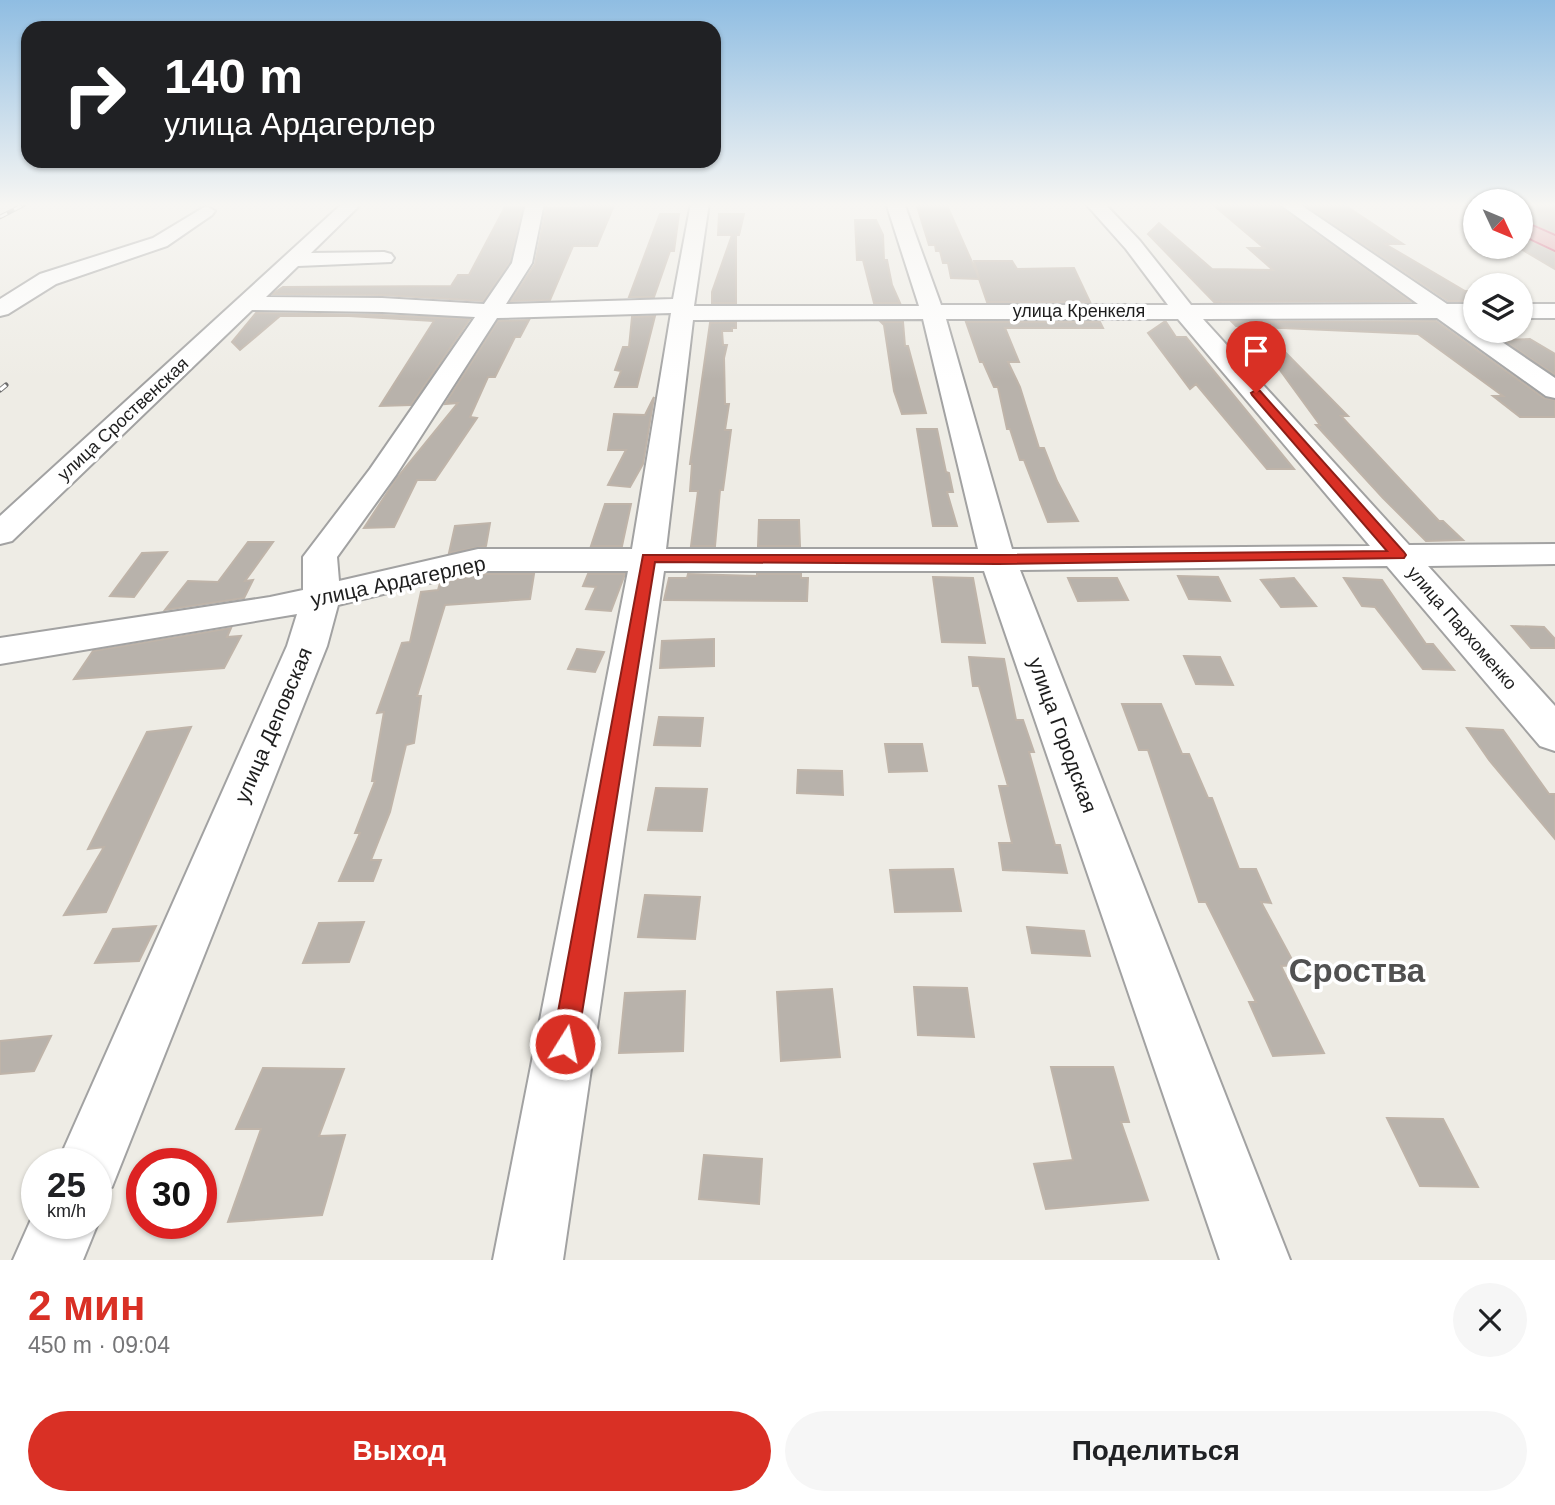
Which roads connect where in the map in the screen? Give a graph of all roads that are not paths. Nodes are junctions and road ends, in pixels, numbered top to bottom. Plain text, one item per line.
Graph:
1 (100, 262) edge
2 (290, 262) edge
3 (522, 262) edge
4 (690, 262) edge
5 (915, 262) edge
6 (1146, 262) edge
7 (1373, 262) edge
8 (244, 303) junction
9 (0, 309) edge
10 (682, 310) junction
11 (1443, 310) junction
12 (491, 311) junction
13 (932, 311) junction
14 (1463, 311) edge
15 (1533, 311) edge
16 (1555, 311) edge
17 (1185, 312) junction
18 (1555, 390) edge
19 (0, 534) edge
20 (1555, 554) edge
21 (1399, 555) junction
22 (648, 558) junction
23 (998, 559) junction
24 (321, 598) junction
25 (0, 651) edge
26 (1555, 735) edge
27 (96, 1148) edge
28 (57, 1239) edge
29 (48, 1260) edge
30 (528, 1260) edge
31 (1255, 1260) edge

1 - 9 street
2 - 8 street, улица Сроственская
3 - 12 street, улица Деповская
4 - 10 street
5 - 13 street, улица Городская
6 - 17 street, улица Пархоменко
7 - 11 street
8 - 12 street
8 - 19 street, улица Сроственская
10 - 12 street, улица Кренкеля
10 - 13 street, улица Кренкеля
10 - 22 street
11 - 14 street, улица Кренкеля
11 - 17 street, улица Кренкеля
11 - 18 street
12 - 24 street, улица Деповская
13 - 17 street, улица Кренкеля
13 - 23 street, улица Городская
15 - 16 street
17 - 21 street, улица Пархоменко
20 - 21 street, улица Ардагерлер
21 - 23 street, улица Ардагерлер
21 - 26 street, улица Пархоменко
22 - 23 street, улица Ардагерлер
22 - 24 street, улица Ардагерлер
22 - 30 street
23 - 31 street, улица Городская
24 - 25 street, улица Ардагерлер
24 - 27 street, улица Деповская
28 - 29 street

